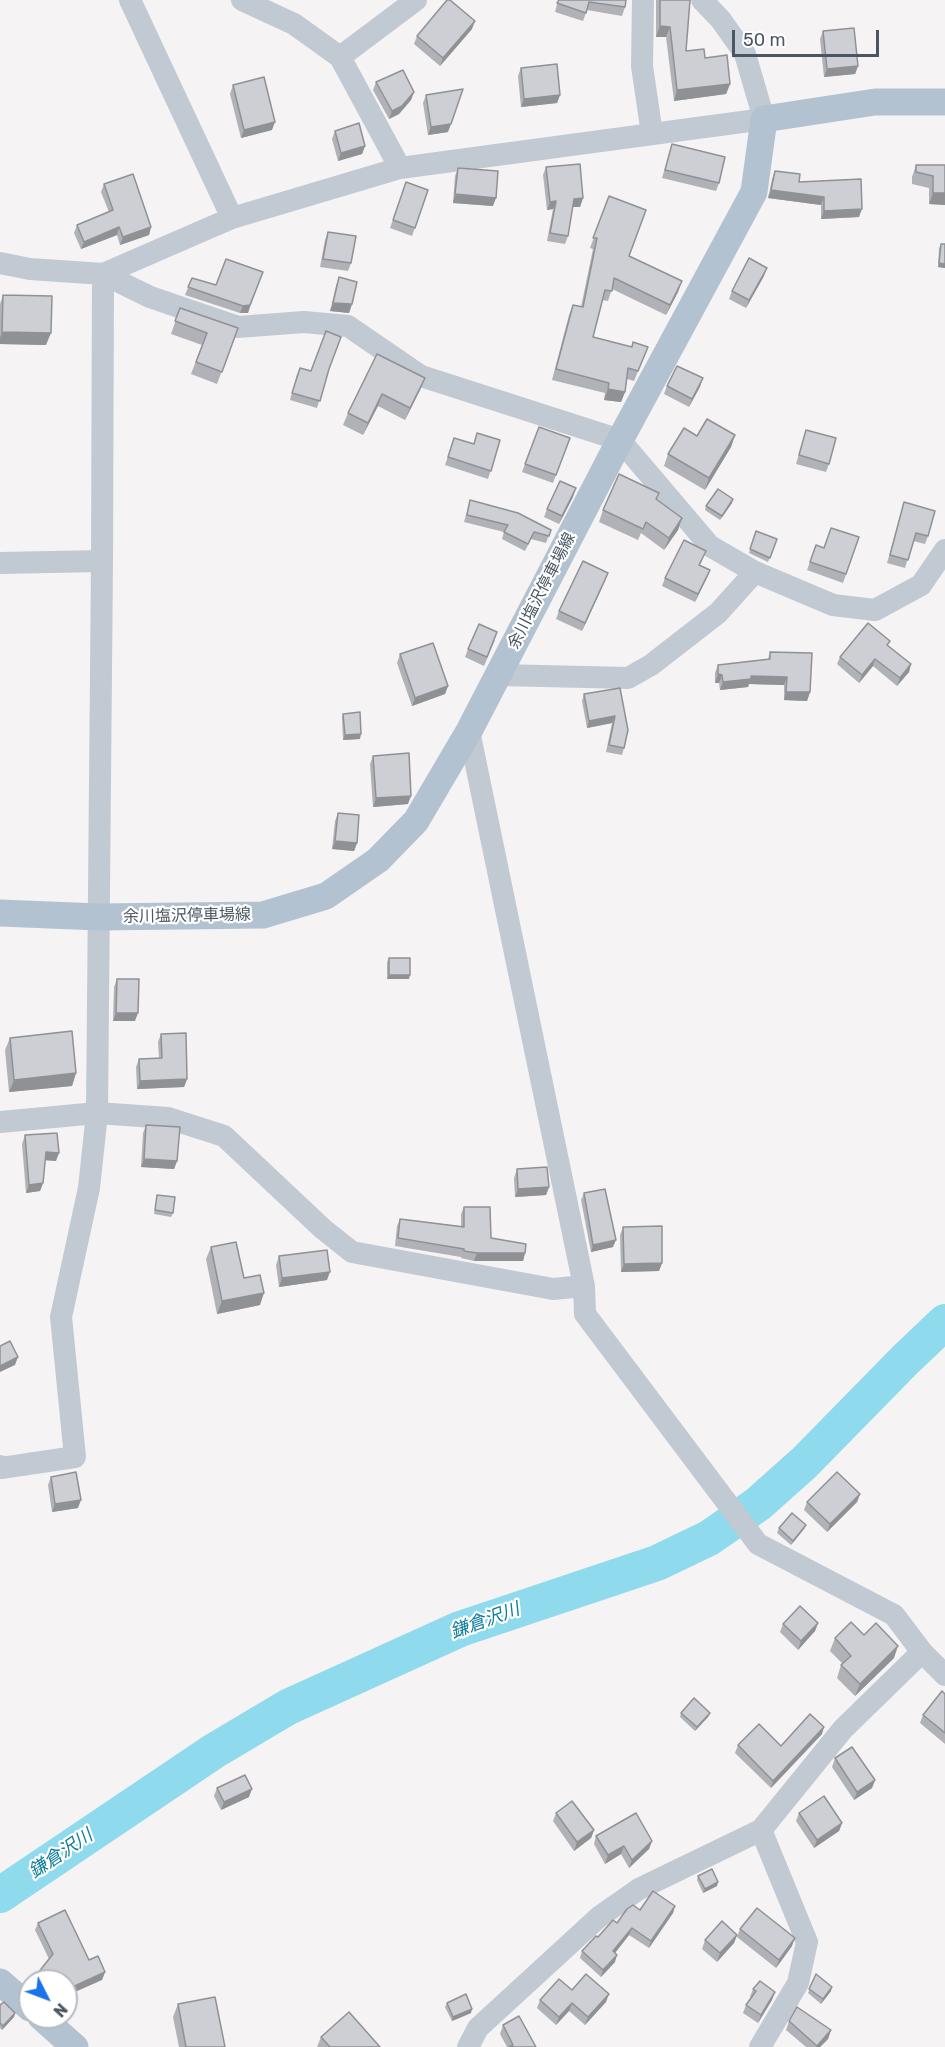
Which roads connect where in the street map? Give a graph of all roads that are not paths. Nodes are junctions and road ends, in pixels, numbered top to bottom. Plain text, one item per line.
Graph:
1 (130, 0) edge
2 (242, 0) edge
3 (416, 0) edge
4 (643, 0) edge
5 (702, 0) edge
6 (340, 57) junction
7 (945, 102) edge
8 (764, 118) junction
9 (652, 134) junction
10 (400, 168) junction
11 (232, 218) junction
12 (0, 263) edge
13 (103, 274) junction
14 (620, 440) junction
15 (945, 550) edge
16 (102, 561) junction
17 (0, 563) edge
18 (754, 572) junction
19 (499, 675) junction
20 (469, 731) junction
21 (0, 913) edge
22 (99, 917) junction
23 (97, 1113) junction
24 (0, 1122) edge
25 (584, 1286) junction
26 (0, 1466) edge
27 (922, 1652) junction
28 (945, 1675) edge
29 (761, 1830) junction
30 (0, 1982) edge
31 (18, 1998) edge
32 (55, 2029) edge
33 (75, 2047) edge
34 (468, 2047) edge
35 (760, 2047) edge

1 - 11 street
2 - 6 street
3 - 6 street
4 - 9 street
5 - 8 street
6 - 10 street
7 - 8 main road
8 - 9 street
8 - 14 main road, 余川塩沢停車場線
9 - 10 street
10 - 11 street
11 - 13 street
12 - 13 street
13 - 14 street
13 - 16 street
14 - 18 street
14 - 19 main road, 余川塩沢停車場線
15 - 18 street
16 - 17 street
16 - 22 street
18 - 19 street
19 - 20 main road, 余川塩沢停車場線
20 - 22 main road, 余川塩沢停車場線
20 - 25 street
21 - 22 main road, 余川塩沢停車場線
22 - 23 street
23 - 24 street
23 - 25 street
23 - 26 street
25 - 27 street
27 - 28 street
27 - 29 street
29 - 34 street
29 - 35 street
30 - 31 main road
32 - 33 main road

